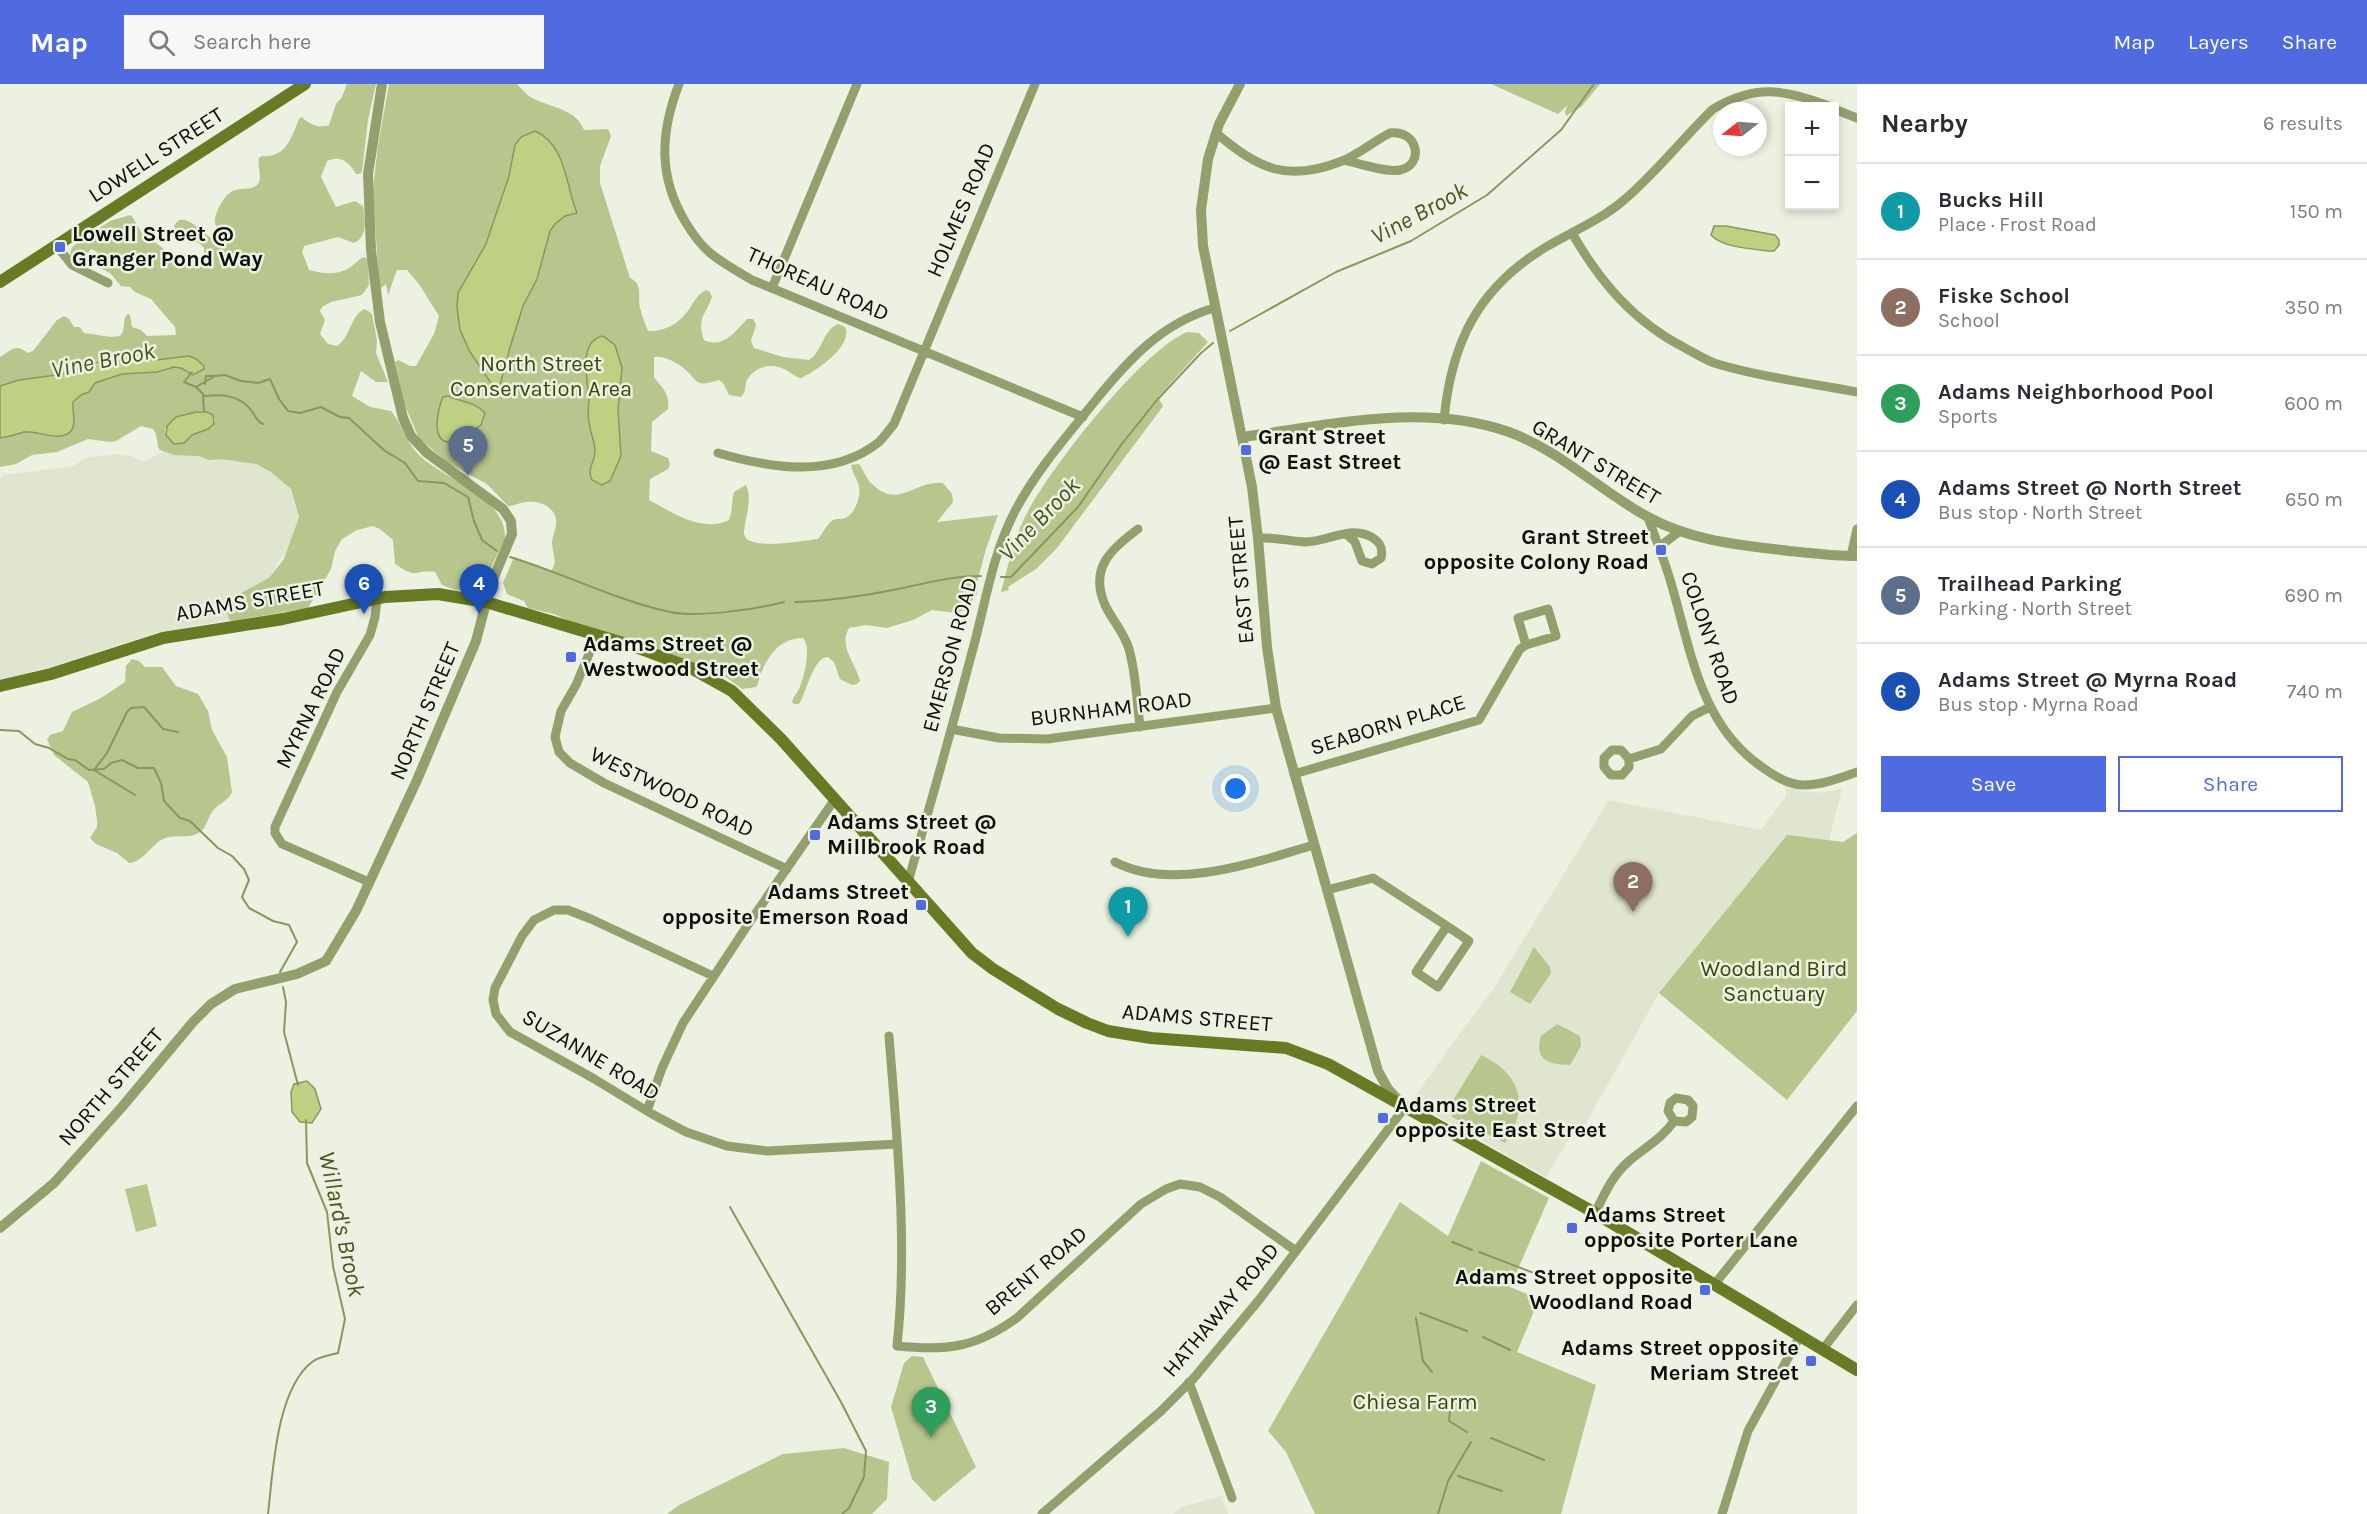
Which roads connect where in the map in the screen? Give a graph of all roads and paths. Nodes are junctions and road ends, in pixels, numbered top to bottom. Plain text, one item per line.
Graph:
1 (305, 84) edge
2 (382, 84) edge
3 (679, 84) edge
4 (857, 84) edge
5 (1035, 84) edge
6 (1240, 84) edge
7 (1818, 102) edge
8 (1839, 111) edge
9 (1857, 117) edge
10 (1216, 133) junction
11 (1344, 160) junction
12 (1572, 233) junction
13 (56, 245) junction
14 (0, 282) edge
15 (108, 283) dead end
16 (772, 288) junction
17 (1214, 308) junction
18 (924, 352) junction
19 (1857, 392) edge
20 (1083, 417) junction
21 (1444, 420) junction
22 (1243, 437) junction
23 (718, 453) dead end
24 (1648, 517) junction
25 (1138, 529) dead end
26 (1857, 530) edge
27 (1680, 531) junction
28 (1346, 534) dead end
29 (1258, 538) junction
30 (1659, 548) junction
31 (1854, 556) edge
32 (377, 599) junction
33 (486, 602) junction
34 (597, 635) junction
35 (1526, 645) junction
36 (0, 686) edge
37 (1276, 708) junction
38 (1710, 708) junction
39 (1140, 727) junction
40 (951, 729) junction
41 (1629, 759) dead end
42 (1857, 772) edge
43 (1294, 774) junction
44 (835, 800) junction
45 (1314, 846) junction
46 (1115, 862) dead end
47 (787, 869) junction
48 (369, 882) junction
49 (908, 882) junction
50 (1327, 890) junction
51 (1447, 926) junction
52 (713, 976) junction
53 (889, 1036) dead end
54 (1378, 1071) junction
55 (1360, 1082) junction
56 (1857, 1106) edge
57 (1405, 1107) junction
58 (647, 1111) junction
59 (1674, 1121) dead end
60 (897, 1144) junction
61 (1595, 1214) junction
62 (0, 1227) edge
63 (1296, 1251) junction
64 (1714, 1284) junction
65 (1857, 1305) edge
66 (1800, 1336) junction
67 (1823, 1349) junction
68 (1857, 1370) edge
69 (1189, 1382) junction
70 (1232, 1498) dead end
71 (1042, 1514) edge
72 (1722, 1514) edge

1 - 13 main road, LOWELL STREET
2 - 33 street, NORTH STREET
3 - 16 street, THOREAU ROAD
4 - 16 street
5 - 18 street, HOLMES ROAD
6 - 10 street, EAST STREET
7 - 12 street
8 - 9 street
10 - 11 street
10 - 17 street, EAST STREET
11 - 11 street
12 - 19 street
12 - 21 street
13 - 14 main road, LOWELL STREET
13 - 15 street
16 - 18 street, THOREAU ROAD
17 - 20 street, EMERSON ROAD
17 - 22 street, EAST STREET
18 - 20 street, THOREAU ROAD
18 - 23 street, HOLMES ROAD
20 - 40 street, EMERSON ROAD
21 - 22 street, GRANT STREET
21 - 24 street, GRANT STREET
22 - 29 street, EAST STREET
24 - 27 street, GRANT STREET
24 - 30 street, COLONY ROAD
25 - 39 street
26 - 31 street
27 - 30 street, COLONY ROAD
27 - 31 street, GRANT STREET
28 - 29 street
29 - 37 street, EAST STREET
30 - 38 street, COLONY ROAD
32 - 33 main road, ADAMS STREET
32 - 36 main road, ADAMS STREET
32 - 48 street, MYRNA ROAD
33 - 34 main road, ADAMS STREET
33 - 48 street, NORTH STREET
34 - 44 main road, ADAMS STREET
34 - 47 street, WESTWOOD ROAD
35 - 35 street
35 - 43 street, SEABORN PLACE
37 - 39 street, BURNHAM ROAD
37 - 43 street, EAST STREET
38 - 41 street
38 - 42 street, COLONY ROAD
39 - 40 street, BURNHAM ROAD
40 - 49 street, EMERSON ROAD
43 - 45 street, EAST STREET
44 - 47 street
44 - 49 main road, ADAMS STREET
45 - 46 street
45 - 50 street, EAST STREET
47 - 52 street
48 - 62 street, NORTH STREET
49 - 55 main road, ADAMS STREET
50 - 51 street
50 - 54 street, EAST STREET
51 - 51 street
52 - 58 street
52 - 58 street, SUZANNE ROAD
53 - 60 street, BRENT ROAD
54 - 55 street
54 - 57 street, EAST STREET
55 - 57 main road, ADAMS STREET
56 - 64 street
57 - 61 main road, ADAMS STREET
57 - 63 street, HATHAWAY ROAD
58 - 60 street, SUZANNE ROAD
59 - 61 street
60 - 63 street, BRENT ROAD
61 - 64 main road, ADAMS STREET
63 - 69 street, HATHAWAY ROAD
64 - 66 main road, ADAMS STREET
65 - 67 street
66 - 67 main road, ADAMS STREET
66 - 72 street
67 - 68 main road, ADAMS STREET
69 - 70 street
69 - 71 street, HATHAWAY ROAD

